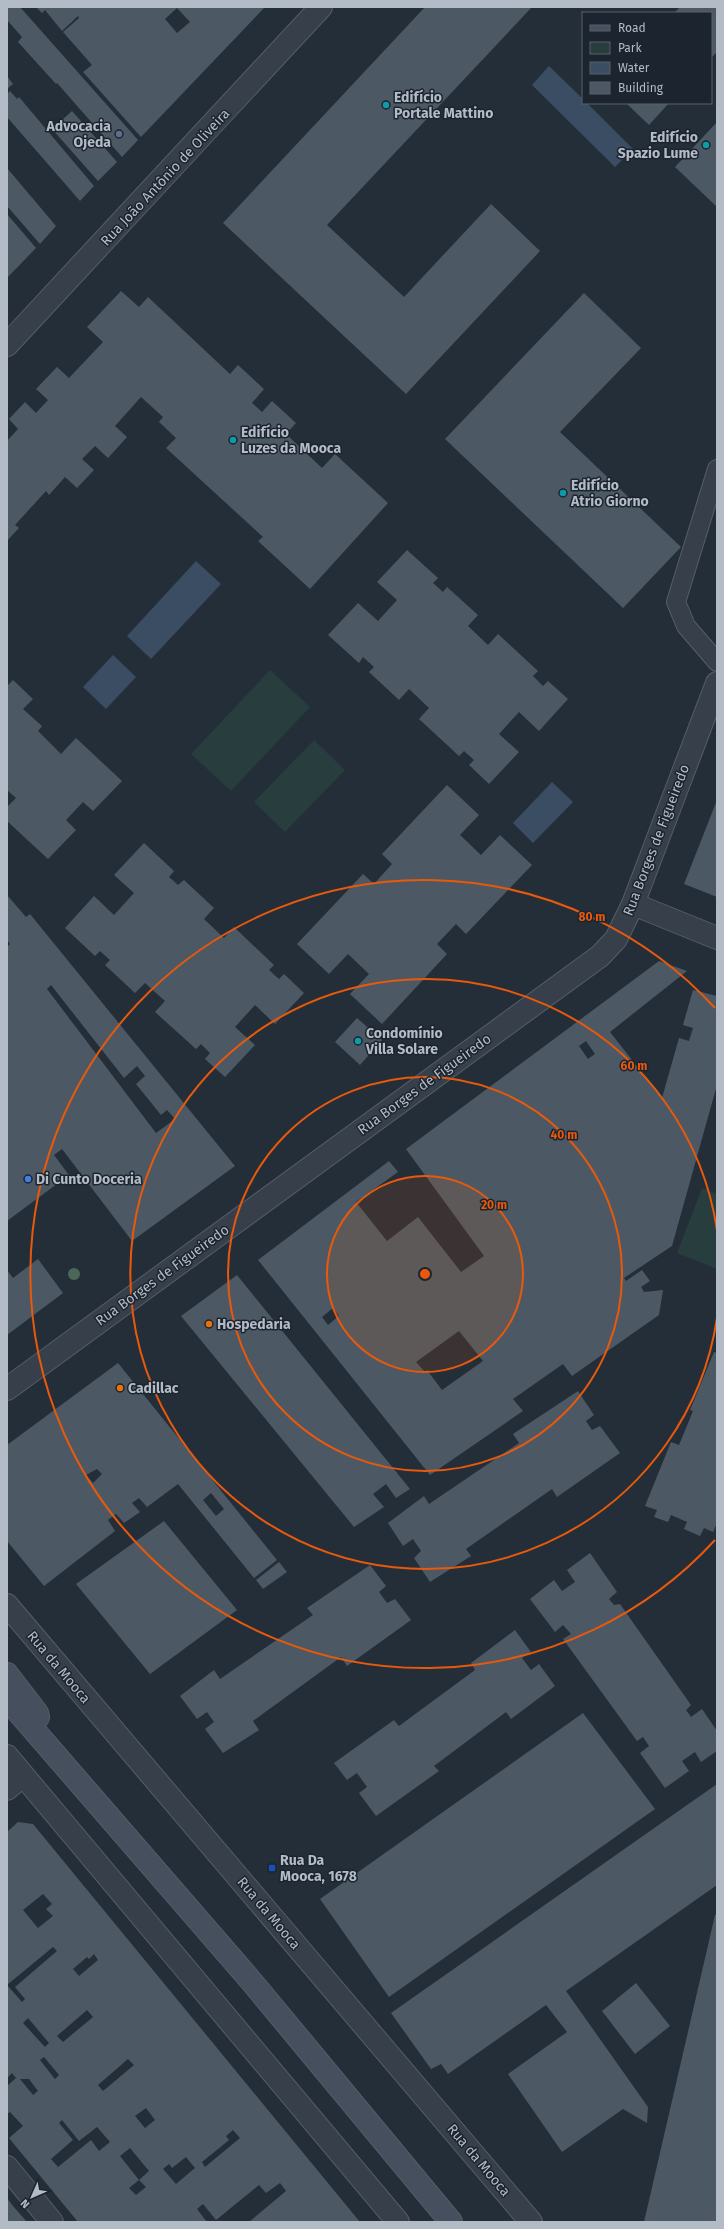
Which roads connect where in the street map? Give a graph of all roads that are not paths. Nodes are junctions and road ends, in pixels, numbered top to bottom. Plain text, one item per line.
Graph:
1 (321, 7) edge
2 (7, 345) edge
3 (717, 469) edge
4 (717, 662) edge
5 (717, 683) edge
6 (633, 904) junction
7 (717, 938) edge
8 (7, 1389) edge
9 (7, 1605) edge
10 (7, 1674) edge
11 (7, 1699) edge
12 (42, 1738) junction
13 (7, 1756) edge
14 (15, 1782) edge
15 (7, 2168) edge
16 (52, 2222) edge
17 (398, 2222) edge
18 (451, 2222) edge
19 (531, 2222) edge

1 - 2 street, Rua João Antônio de Oliveira
3 - 4 lane
5 - 6 street, Rua Borges de Figueiredo
6 - 7 street
6 - 8 street, Rua Borges de Figueiredo
9 - 19 street, Rua da Mooca
10 - 12 main road
11 - 12 main road
12 - 18 main road
13 - 14 street
14 - 17 street
15 - 16 street

